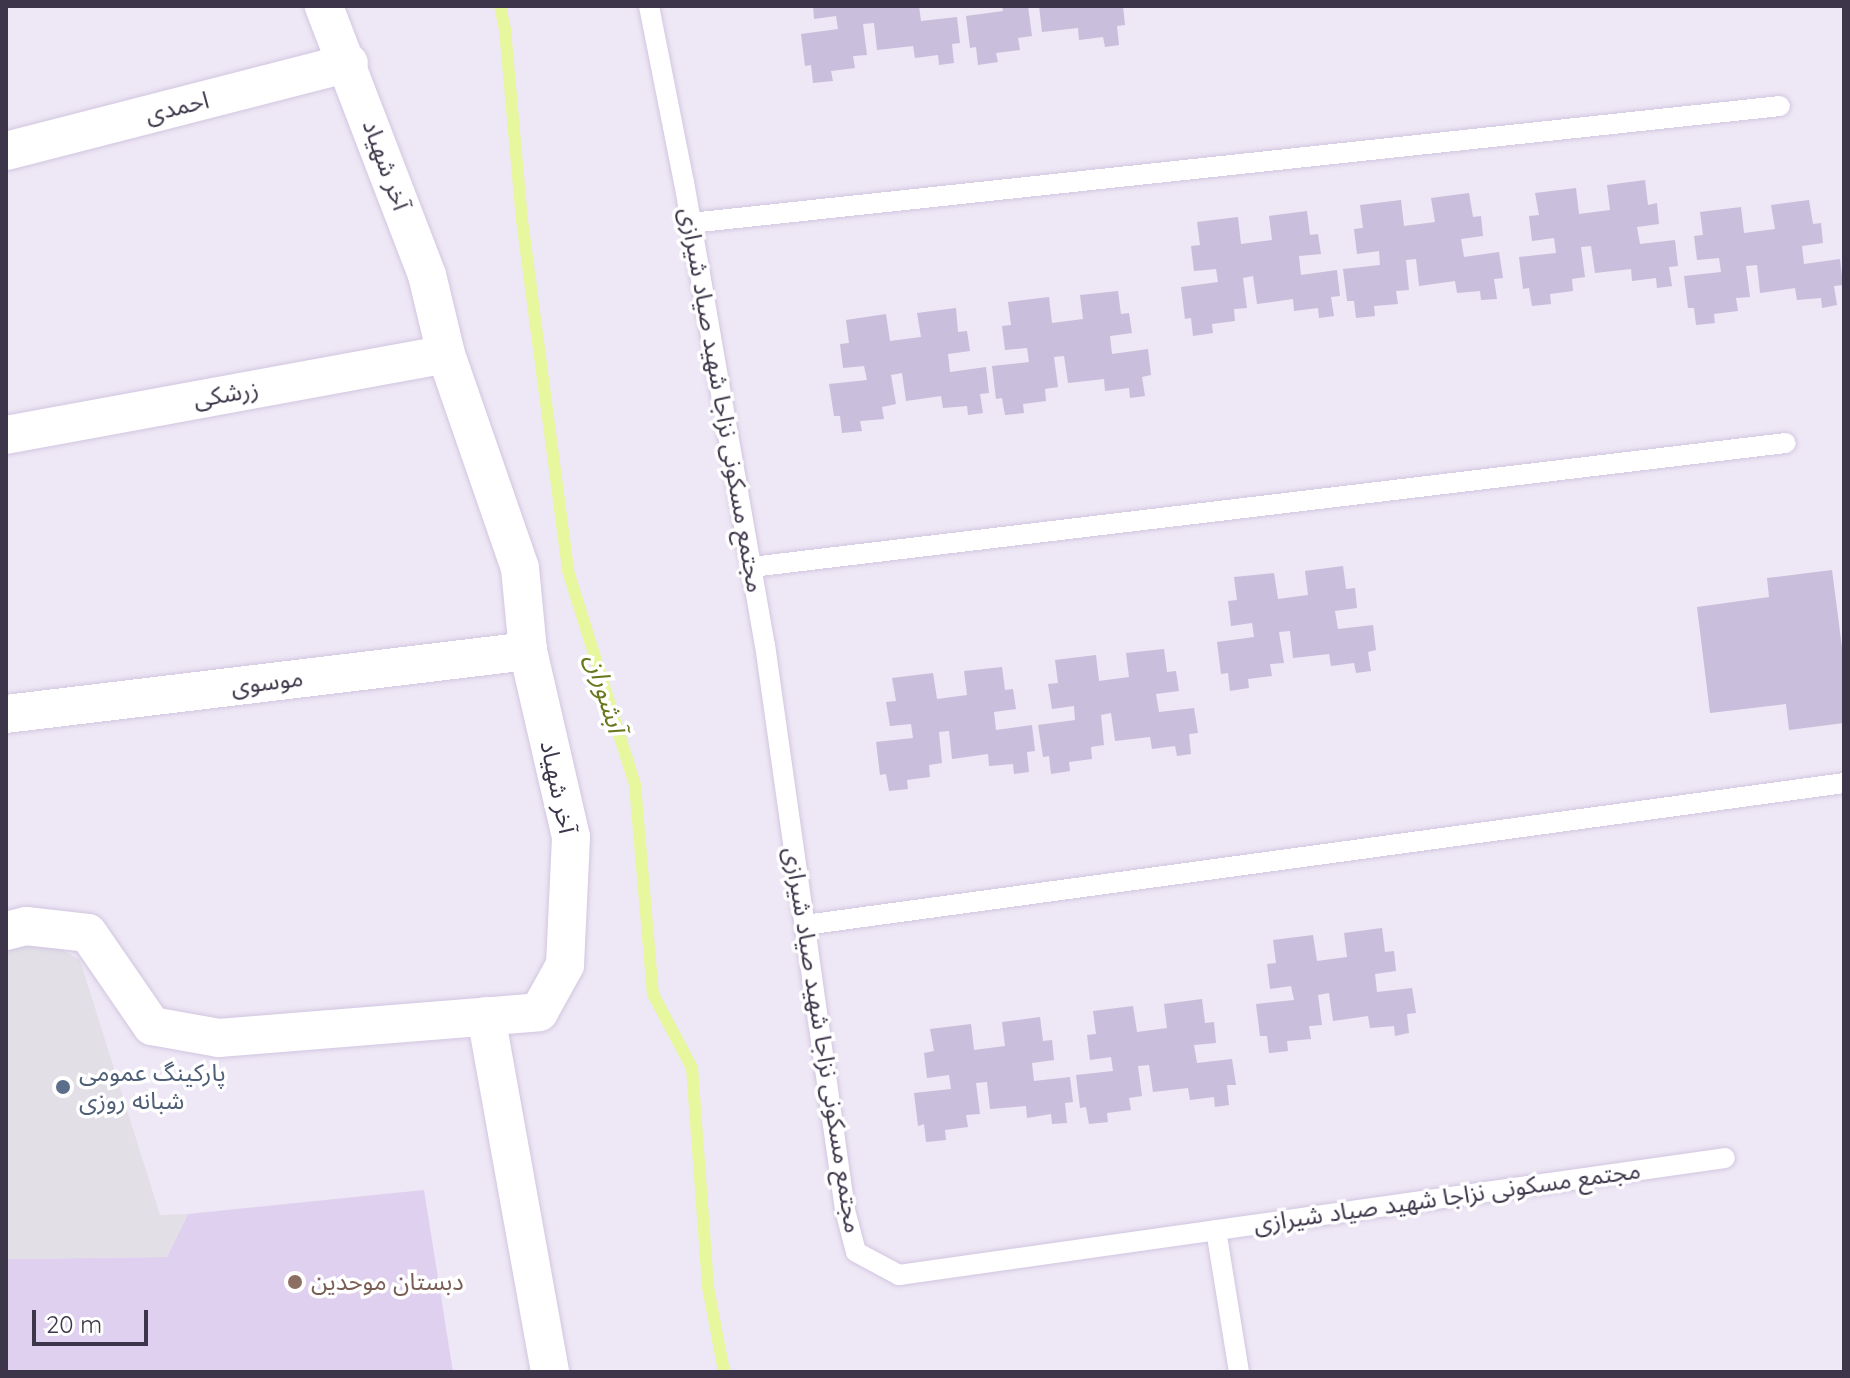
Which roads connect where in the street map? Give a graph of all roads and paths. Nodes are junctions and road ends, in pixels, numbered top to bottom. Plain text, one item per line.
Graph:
1 (324, 6) edge
2 (649, 6) edge
3 (349, 63) junction
4 (1780, 106) dead end
5 (6, 151) edge
6 (691, 223) junction
7 (446, 354) junction
8 (6, 435) edge
9 (1786, 443) dead end
10 (752, 567) junction
11 (528, 651) junction
12 (6, 714) edge
13 (1844, 783) edge
14 (805, 925) junction
15 (6, 931) edge
16 (486, 1016) junction
17 (1725, 1158) dead end
18 (1216, 1230) junction
19 (550, 1372) edge
20 (1239, 1372) edge

1 - 3 street, آخر شهیاد
2 - 6 lane, مجتمع مسکونی نزاجا شهید صیاد شیرازی
3 - 5 street, احمدی
3 - 7 street, آخر شهیاد
4 - 6 lane
6 - 10 lane, مجتمع مسکونی نزاجا شهید صیاد شیرازی
7 - 8 street, زرشکی
7 - 11 street, آخر شهیاد
9 - 10 lane
10 - 14 lane, مجتمع مسکونی نزاجا شهید صیاد شیرازی
11 - 12 street, موسوی
11 - 16 street, آخر شهیاد
13 - 14 lane
14 - 18 lane, مجتمع مسکونی نزاجا شهید صیاد شیرازی
15 - 16 street, آخر شهیاد
16 - 19 street
17 - 18 lane, مجتمع مسکونی نزاجا شهید صیاد شیرازی
18 - 20 lane

